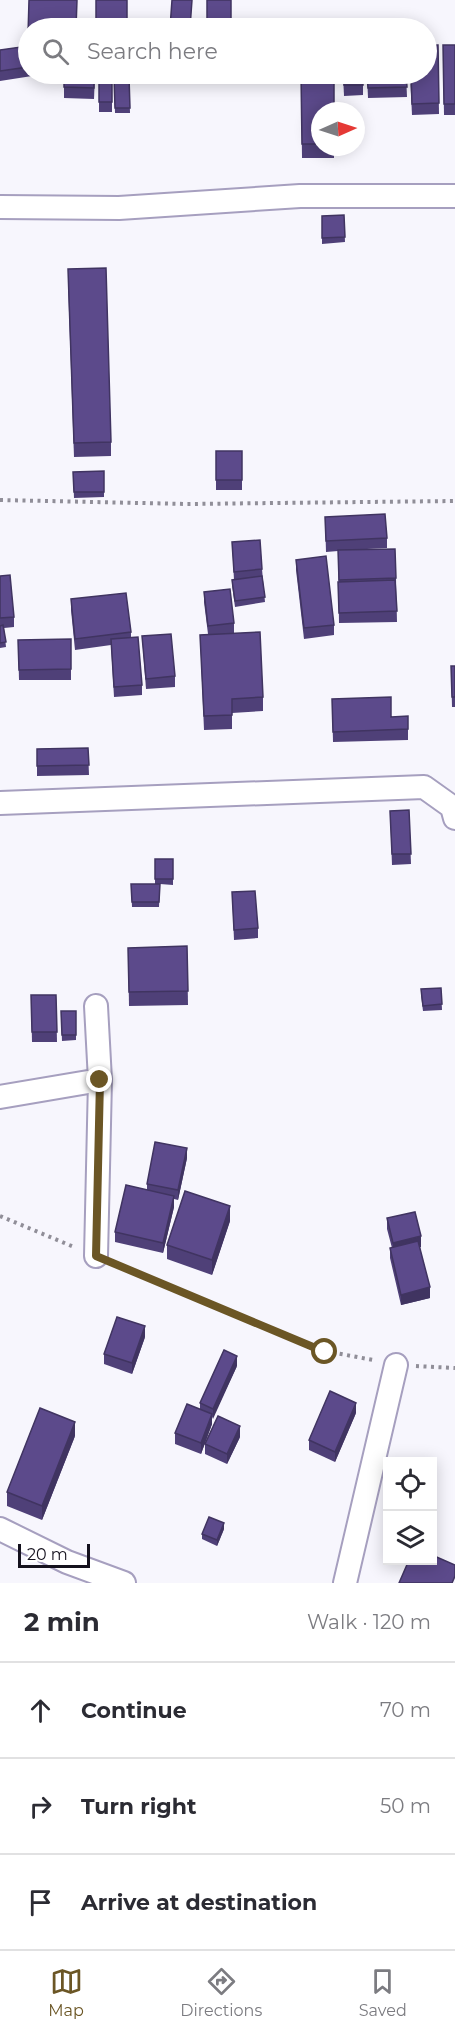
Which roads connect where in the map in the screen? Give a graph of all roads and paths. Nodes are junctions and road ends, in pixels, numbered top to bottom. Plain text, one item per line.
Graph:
1 (455, 196) edge
2 (0, 207) edge
3 (0, 500) edge
4 (455, 501) edge
5 (0, 803) edge
6 (455, 818) edge
7 (96, 1006) dead end
8 (100, 1080) junction
9 (0, 1097) edge
10 (0, 1216) edge
11 (96, 1256) junction
12 (396, 1365) junction
13 (455, 1368) edge
14 (0, 1528) edge
15 (124, 1583) edge
16 (345, 1583) edge

1 - 2 street
3 - 4 path
5 - 6 street
7 - 8 street
8 - 9 street
8 - 11 street
10 - 11 path
11 - 12 path
12 - 13 path
12 - 16 street
14 - 15 street

